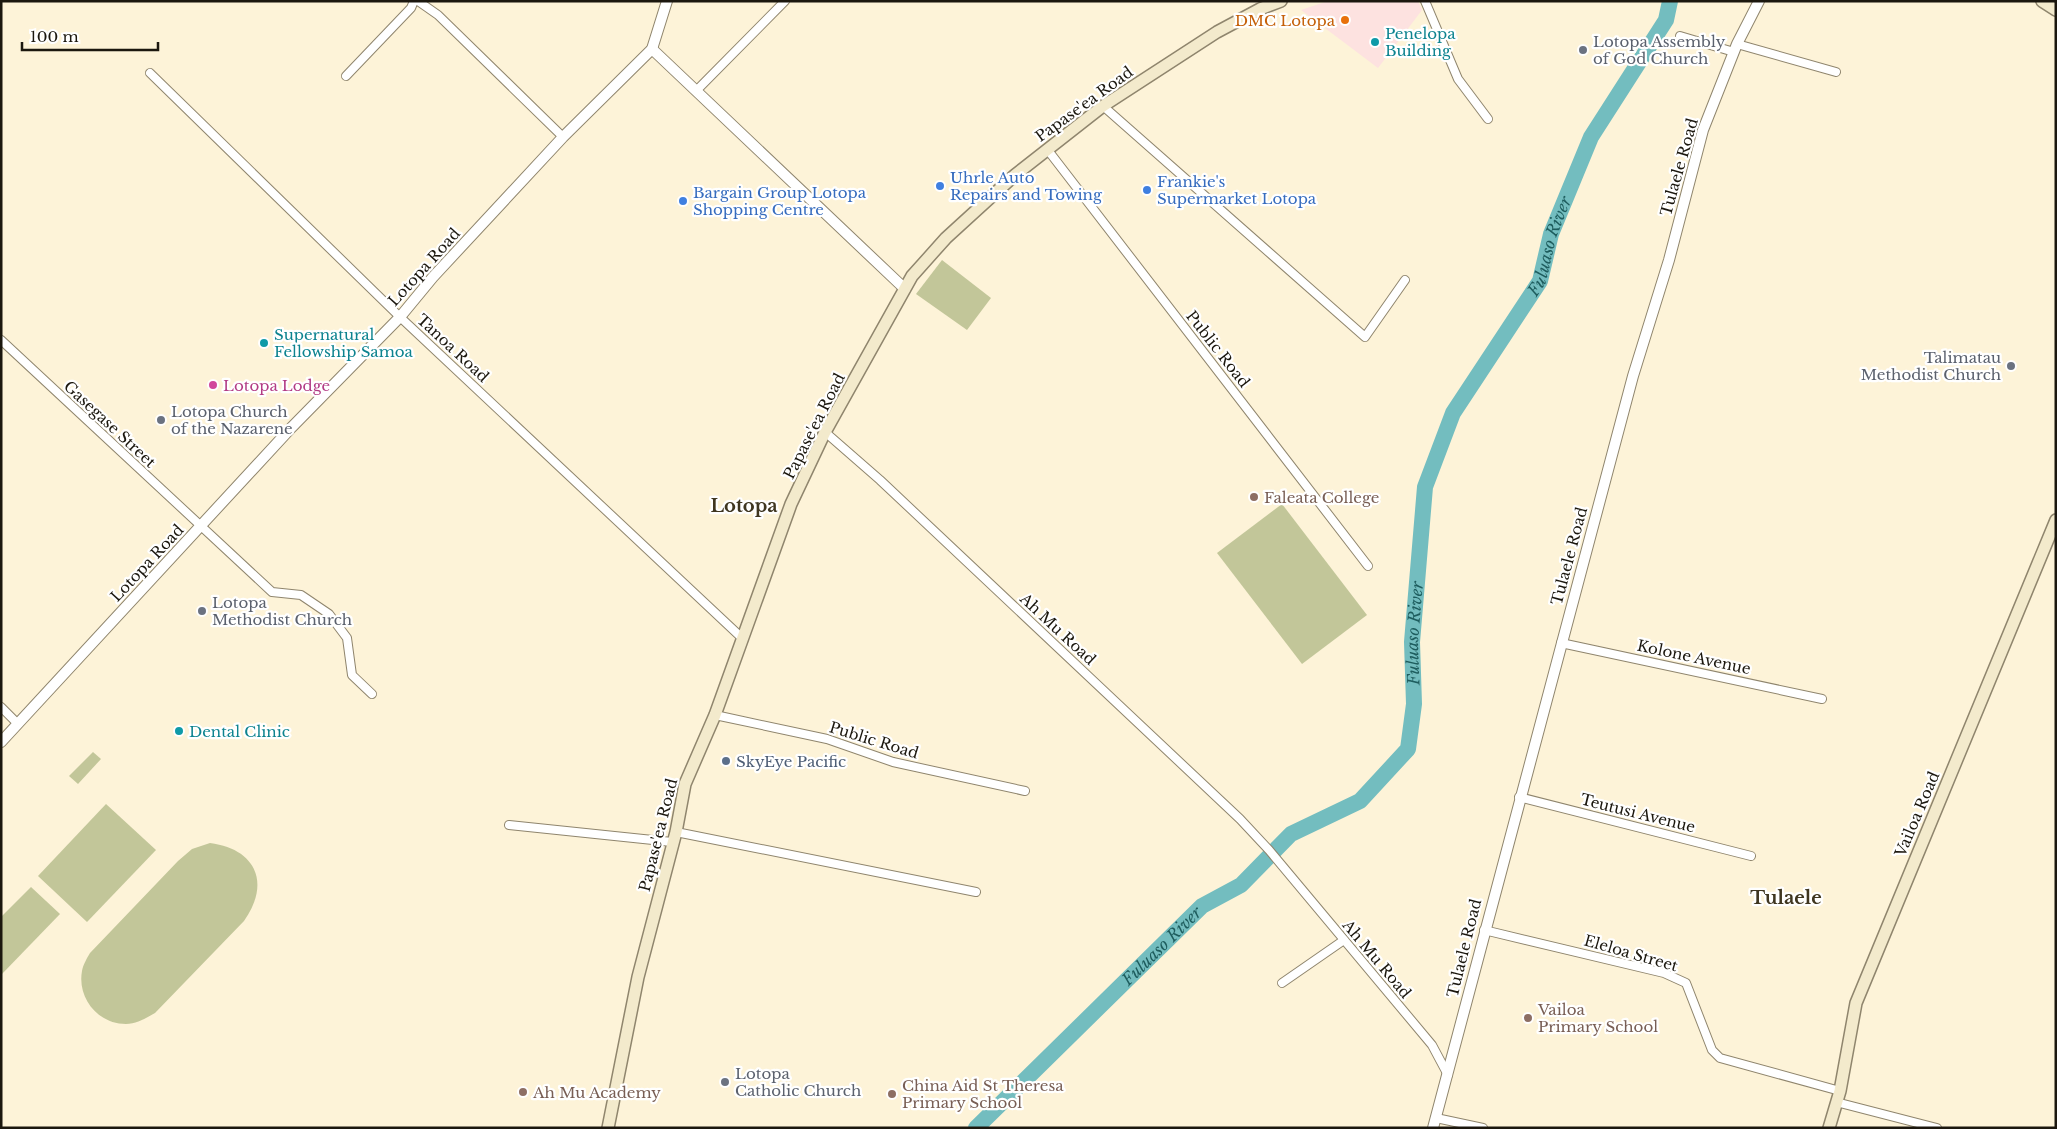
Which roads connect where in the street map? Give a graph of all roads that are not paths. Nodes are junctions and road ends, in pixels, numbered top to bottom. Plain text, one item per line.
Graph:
1 (414, 1) edge
2 (418, 1) edge
3 (668, 1) edge
4 (785, 1) edge
5 (1281, 1) edge
6 (1425, 1) edge
7 (1759, 1) edge
8 (2042, 1) edge
9 (2056, 10) edge
10 (1680, 36) dead end
11 (1735, 48) junction
12 (652, 49) junction
13 (1836, 72) dead end
14 (150, 73) dead end
15 (346, 76) dead end
16 (696, 91) junction
17 (1103, 106) junction
18 (1488, 119) dead end
19 (563, 137) junction
20 (1047, 149) junction
21 (1405, 280) dead end
22 (905, 289) junction
23 (400, 317) junction
24 (1, 340) edge
25 (825, 432) junction
26 (2056, 520) edge
27 (200, 527) junction
28 (1368, 566) dead end
29 (742, 638) junction
30 (1561, 643) junction
31 (372, 694) dead end
32 (1822, 699) dead end
33 (1, 707) edge
34 (715, 715) junction
35 (18, 724) junction
36 (1, 742) edge
37 (1025, 791) dead end
38 (1519, 797) junction
39 (509, 825) dead end
40 (674, 837) junction
41 (1751, 856) dead end
42 (976, 892) dead end
43 (1484, 930) junction
44 (1344, 940) junction
45 (1282, 983) dead end
46 (1448, 1076) junction
47 (1838, 1096) junction
48 (1435, 1123) edge
49 (608, 1128) edge
50 (1483, 1128) edge
51 (1829, 1128) edge
52 (1938, 1128) edge

1 - 15 street
2 - 19 street
3 - 12 street, Lotopa Road
4 - 16 street
5 - 17 main road, Papase'ea Road
6 - 18 street
7 - 11 street, Tulaele Road
8 - 9 main road
10 - 11 street
11 - 13 street
11 - 30 street, Tulaele Road
12 - 16 street
12 - 19 street, Lotopa Road
14 - 23 street, Tanoa Road
16 - 22 street
17 - 20 main road, Papase'ea Road
17 - 21 street
19 - 23 street, Lotopa Road
20 - 22 main road, Papase'ea Road
20 - 28 street, Public Road
22 - 25 main road, Papase'ea Road
23 - 27 street, Lotopa Road
23 - 29 street, Tanoa Road
24 - 27 street, Gasegase Street
25 - 29 main road, Papase'ea Road
25 - 44 street, Ah Mu Road
26 - 47 main road, Vailoa Road
27 - 31 street
27 - 35 street, Lotopa Road
29 - 34 main road, Papase'ea Road
30 - 32 street, Kolone Avenue
30 - 38 street, Tulaele Road
33 - 35 street
34 - 37 street, Public Road
34 - 40 main road, Papase'ea Road
35 - 36 street, Lotopa Road
38 - 41 street, Teutusi Avenue
38 - 43 street, Tulaele Road
39 - 40 street
40 - 42 street
40 - 49 main road, Papase'ea Road
43 - 46 street, Tulaele Road
43 - 47 street, Eleloa Street
44 - 45 street
44 - 46 street, Ah Mu Road
46 - 48 street, Tulaele Road
47 - 51 main road, Vailoa Road
47 - 52 street, Eleloa Street
48 - 50 street

